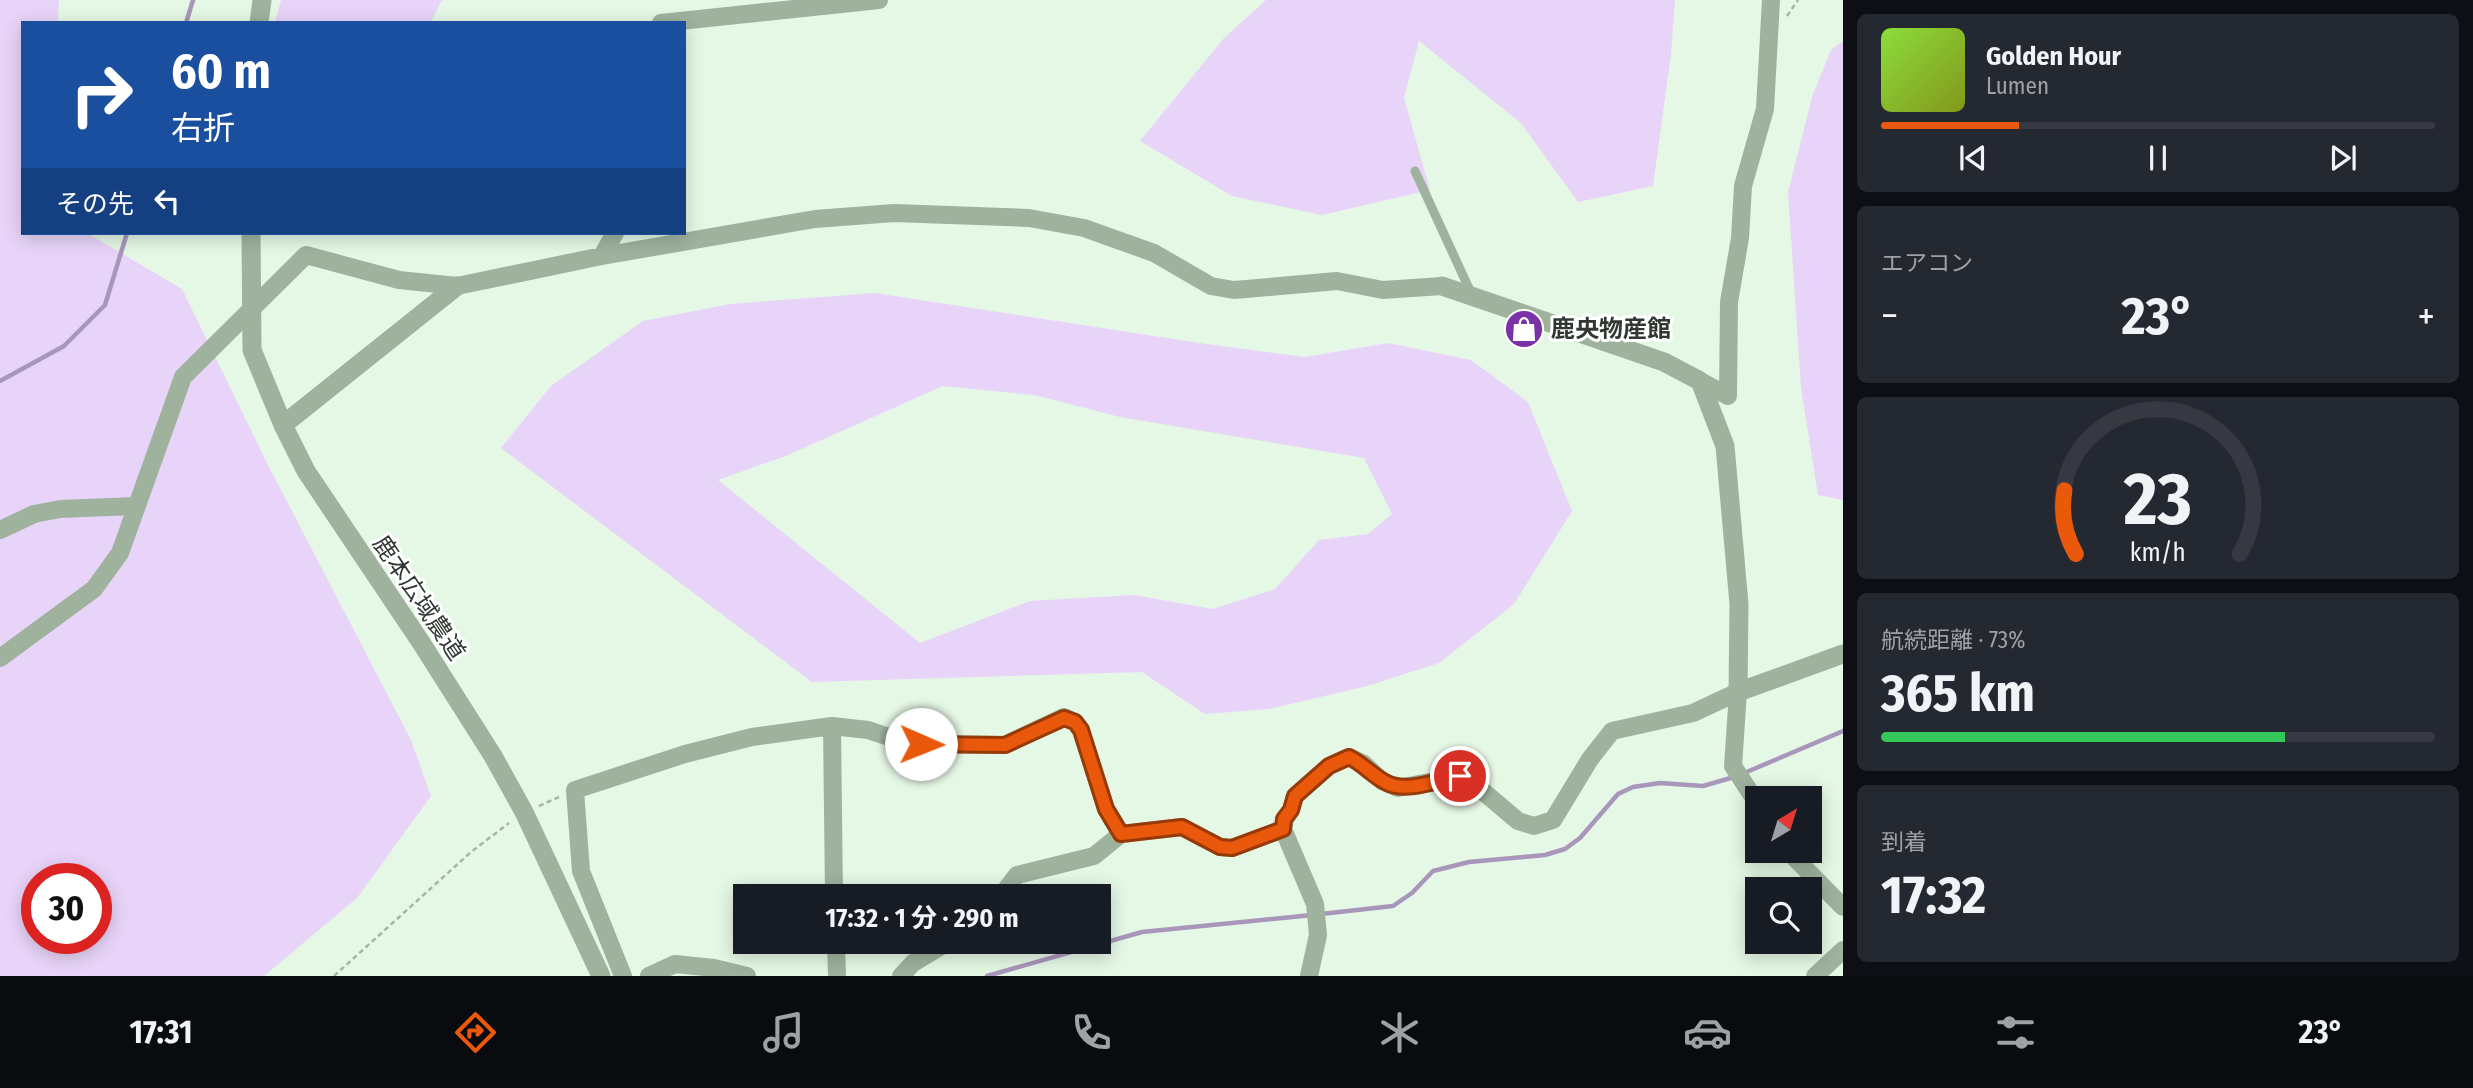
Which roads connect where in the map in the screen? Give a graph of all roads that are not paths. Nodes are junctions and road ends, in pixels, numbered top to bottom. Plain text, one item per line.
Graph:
1 (262, 0) edge
2 (879, 0) edge
3 (1770, 0) edge
4 (259, 21) edge
5 (680, 21) edge
6 (1415, 170) dead end
7 (251, 235) edge
8 (614, 235) edge
9 (602, 256) junction
10 (457, 286) junction
11 (1442, 286) joint
12 (1472, 296) junction
13 (1700, 381) junction
14 (282, 425) junction
15 (136, 506) junction
16 (0, 530) edge
17 (1843, 654) edge
18 (0, 658) edge
19 (1738, 692) junction
20 (832, 726) junction
21 (1746, 786) edge
22 (1283, 829) junction
23 (1121, 834) junction
24 (1800, 863) edge
25 (834, 884) edge
26 (1010, 884) edge
27 (1843, 907) edge
28 (1843, 950) edge
29 (837, 954) edge
30 (928, 954) edge
31 (601, 976) edge
32 (624, 976) edge
33 (649, 976) edge
34 (747, 976) edge
35 (838, 976) edge
36 (901, 976) edge
37 (1309, 976) edge
38 (1815, 976) edge

1 - 4 street
2 - 5 street
3 - 13 street
6 - 12 lane
7 - 14 street, 鹿本広域農道
8 - 9 street
9 - 10 street
9 - 11 street
10 - 14 street
10 - 15 street
11 - 12 street
12 - 13 street
13 - 19 street
14 - 31 street, 鹿本広域農道
15 - 16 street
15 - 18 street
17 - 19 street
19 - 21 street
19 - 22 street
20 - 23 street
20 - 25 street
20 - 32 street
22 - 23 street
22 - 37 street
23 - 26 street
24 - 27 street
28 - 38 street
29 - 35 street
30 - 36 street
33 - 34 street

